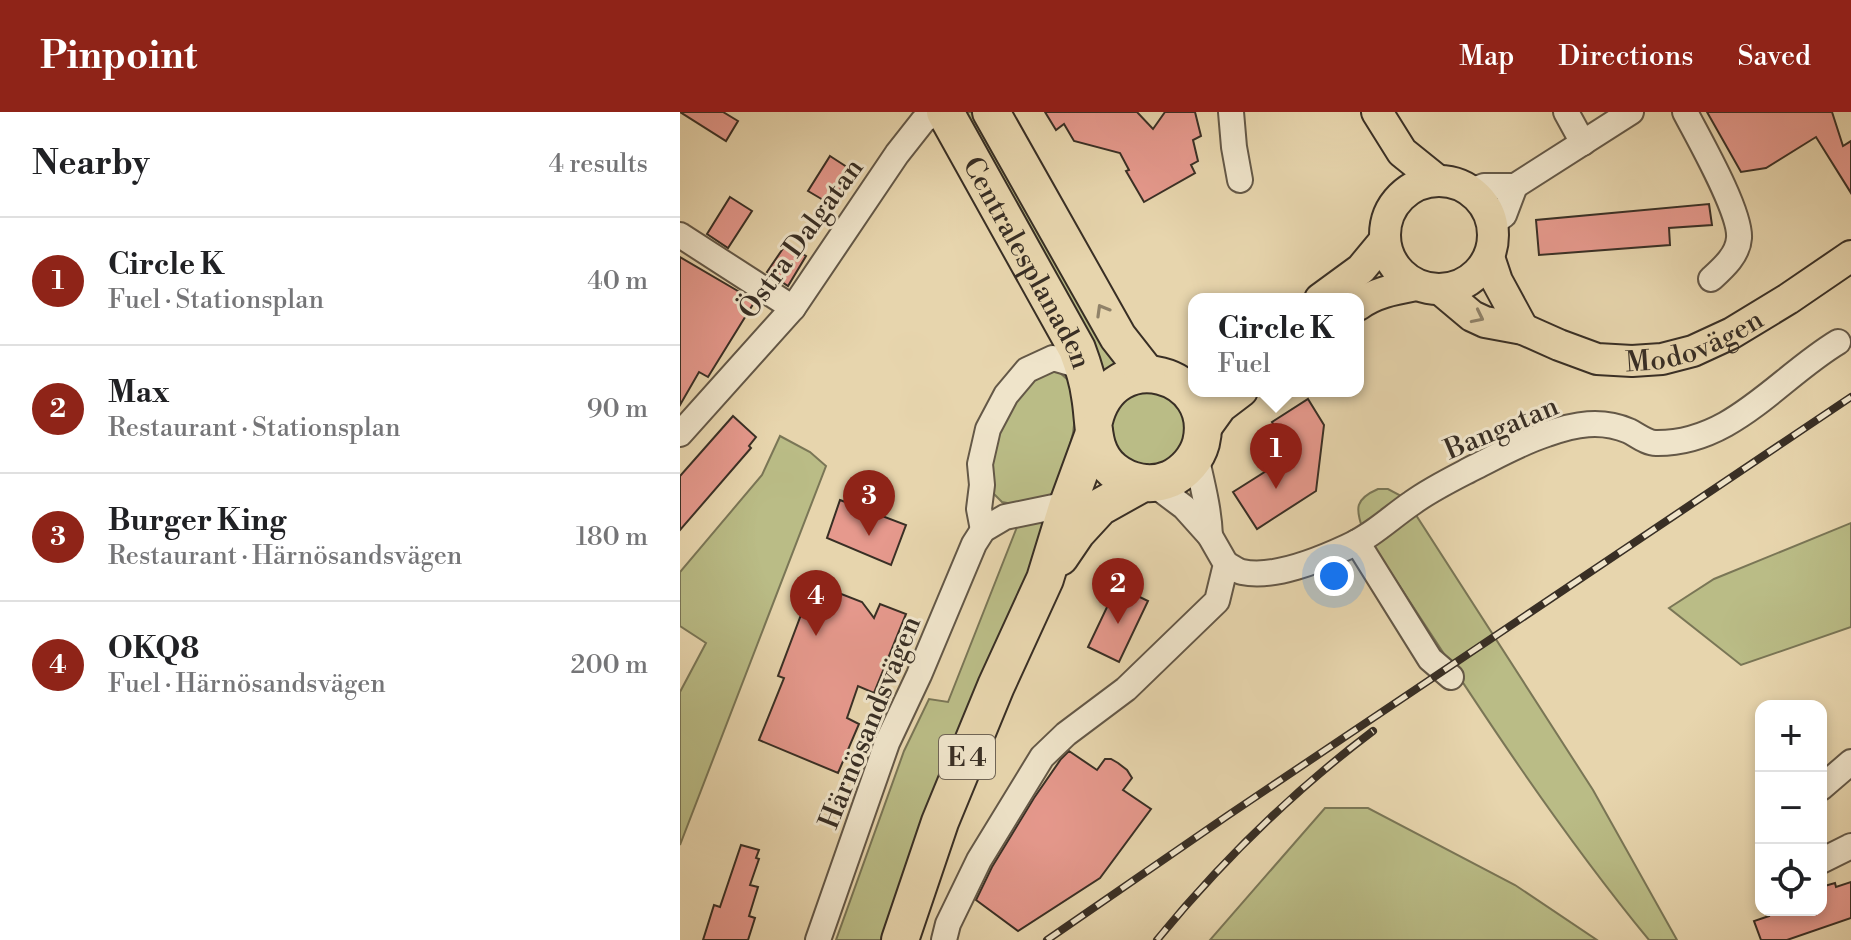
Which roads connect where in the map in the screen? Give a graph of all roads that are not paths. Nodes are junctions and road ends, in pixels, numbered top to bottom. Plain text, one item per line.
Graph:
1 (936, 112) edge
2 (945, 112) edge
3 (991, 112) edge
4 (1231, 112) edge
5 (1377, 112) edge
6 (1566, 112) edge
7 (1631, 112) edge
8 (1685, 112) edge
9 (1583, 143) junction
10 (1402, 152) junction
11 (1240, 180) dead end
12 (1438, 181) junction
13 (1515, 186) junction
14 (1471, 191) junction
15 (1393, 206) junction
16 (1493, 223) junction
17 (680, 235) edge
18 (1385, 240) junction
19 (1851, 256) edge
20 (1489, 257) junction
21 (1711, 279) dead end
22 (1429, 287) junction
23 (1329, 293) edge
24 (1364, 302) edge
25 (793, 308) junction
26 (1523, 329) junction
27 (1838, 342) dead end
28 (1084, 367) junction
29 (1173, 378) edge
30 (1188, 391) edge
31 (1192, 397) edge
32 (1234, 397) edge
33 (1094, 427) junction
34 (680, 434) edge
35 (1199, 444) junction
36 (1147, 483) junction
37 (1068, 504) junction
38 (983, 530) junction
39 (1210, 536) junction
40 (1357, 542) junction
41 (1226, 564) junction
42 (1045, 579) junction
43 (1451, 677) dead end
44 (1851, 762) edge
45 (1827, 783) edge
46 (1851, 846) edge
47 (1827, 858) edge
48 (818, 940) edge
49 (900, 940) edge
50 (944, 940) edge

1 - 25 street, Östra Dalgatan
2 - 28 highway, Centralesplanaden
29 -> 3 highway, Centralesplanaden
4 - 11 street
5 - 10 main road
6 - 9 street
7 - 9 street
8 - 21 street
9 - 13 street
10 - 12 main road
10 - 15 main road
12 - 14 main road
12 - 15 main road
13 - 14 street
13 - 16 street
14 - 16 main road
15 - 18 main road
16 - 20 main road
17 - 25 street
18 - 22 main road
18 - 23 main road
19 - 26 main road, Modovägen
20 - 22 main road
20 - 26 main road
22 - 24 main road
22 -> 26 main road, Modovägen
25 - 34 street, Östra Dalgatan
27 - 40 street, Bangatan
28 - 33 highway, Centralesplanaden
28 - 38 street, Härnösandsvägen
29 - 30 highway
29 - 33 highway, E 4
31 - 35 highway
32 - 35 main road
33 - 36 highway
33 - 37 highway, E 4
35 - 36 highway, E 4
35 - 39 street
36 - 39 street
36 - 42 highway, E 4
37 - 38 street
37 - 42 highway, E 4
38 - 48 street, Härnösandsvägen
39 - 41 street
40 - 41 street, Bangatan
40 - 43 street
41 - 50 street
42 - 49 highway, E 4
44 - 45 street
46 - 47 street

